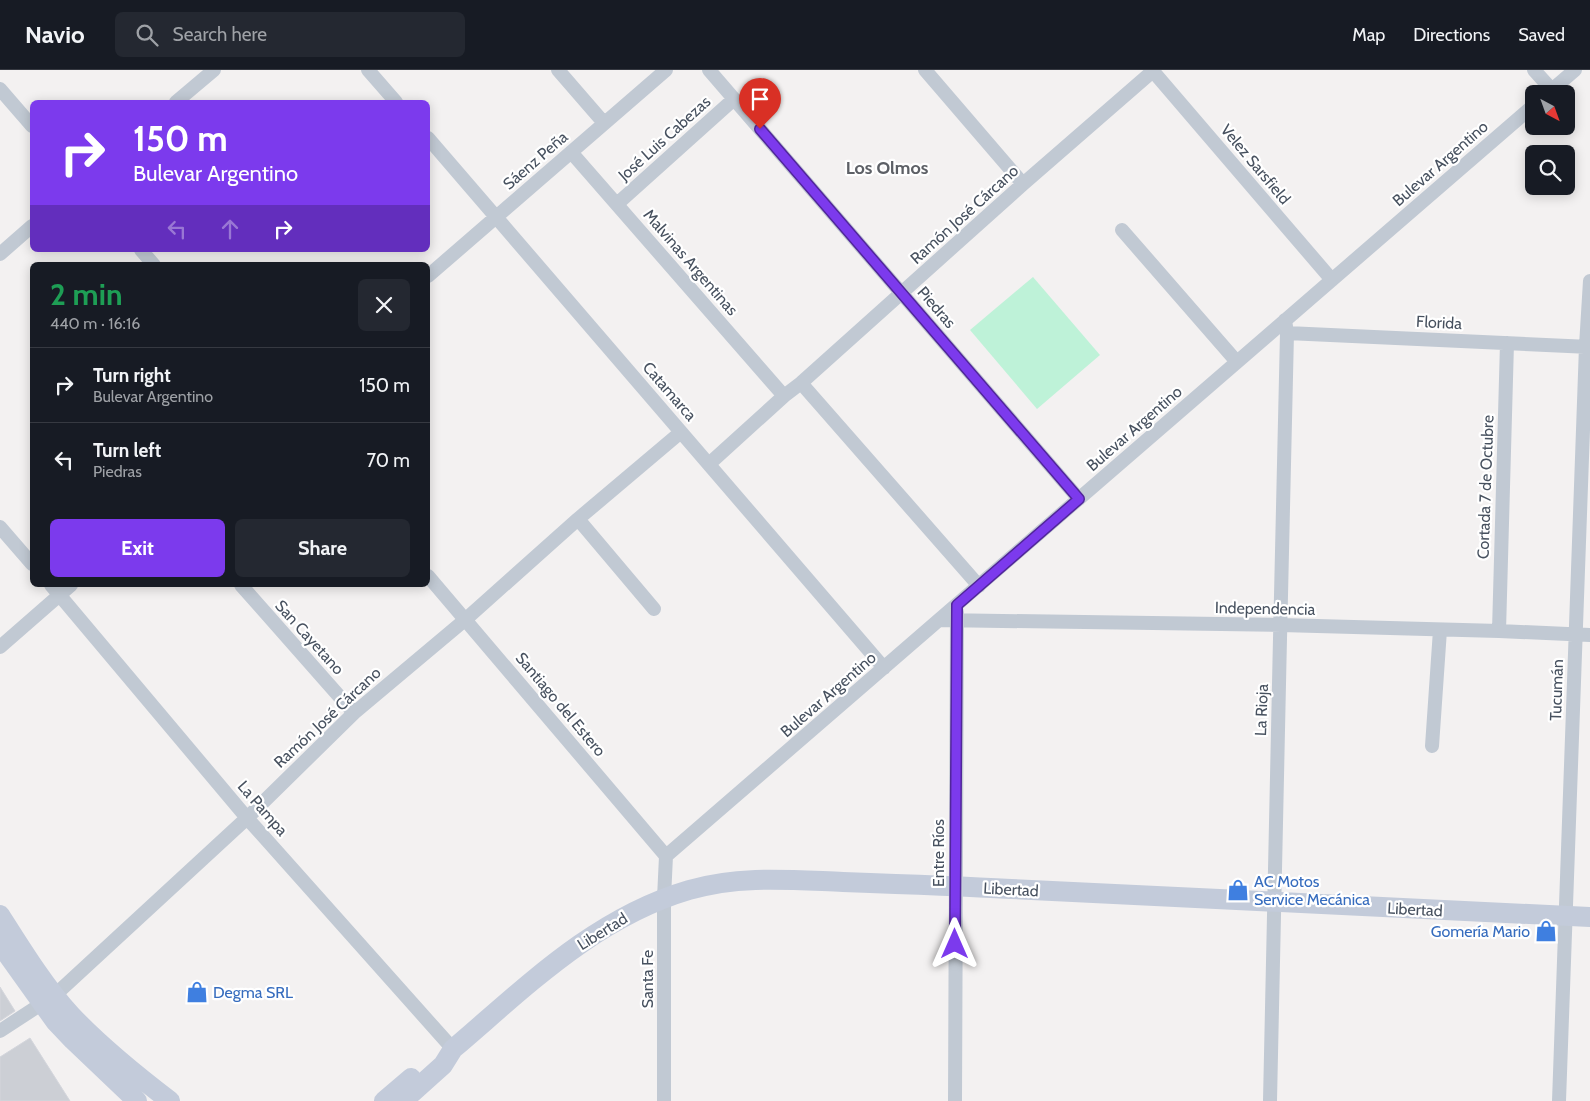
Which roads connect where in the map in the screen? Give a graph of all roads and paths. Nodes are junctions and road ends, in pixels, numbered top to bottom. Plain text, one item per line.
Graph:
1 (214, 70) edge
2 (368, 70) edge
3 (558, 70) edge
4 (666, 70) edge
5 (709, 70) edge
6 (926, 70) edge
7 (1153, 70) edge
8 (1534, 70) edge
9 (1575, 70) edge
10 (1544, 85) edge
11 (1557, 85) edge
12 (0, 89) edge
13 (734, 99) junction
14 (178, 100) edge
15 (394, 100) edge
16 (1525, 113) edge
17 (604, 123) junction
18 (30, 124) edge
19 (430, 140) edge
20 (571, 152) junction
21 (1023, 184) junction
22 (617, 204) junction
23 (496, 217) junction
24 (30, 228) edge
25 (1122, 230) dead end
26 (142, 252) edge
27 (0, 254) edge
28 (151, 262) edge
29 (430, 274) edge
30 (1332, 280) junction
31 (1590, 282) edge
32 (902, 292) junction
33 (1286, 326) junction
34 (1507, 343) junction
35 (1588, 346) edge
36 (1237, 362) junction
37 (801, 382) junction
38 (784, 396) junction
39 (681, 432) junction
40 (709, 464) junction
41 (1079, 499) junction
42 (578, 519) junction
43 (0, 527) edge
44 (30, 562) edge
45 (430, 578) edge
46 (979, 586) junction
47 (243, 587) edge
48 (55, 590) edge
49 (654, 609) dead end
50 (957, 612) junction
51 (466, 619) junction
52 (940, 620) joint
53 (1281, 625) junction
54 (1440, 630) junction
55 (1499, 631) junction
56 (1583, 635) edge
57 (0, 647) edge
58 (884, 668) junction
59 (354, 713) junction
60 (1432, 746) dead end
61 (247, 818) junction
62 (666, 856) junction
63 (955, 886) junction
64 (664, 898) junction
65 (1273, 903) junction
66 (0, 915) edge
67 (1565, 916) junction
68 (1590, 917) edge
69 (0, 944) edge
70 (48, 999) junction
71 (0, 1031) edge
72 (453, 1049) junction
73 (137, 1101) edge
74 (170, 1101) edge
75 (384, 1101) edge
76 (403, 1101) edge
77 (664, 1101) edge
78 (955, 1101) edge
79 (1270, 1101) edge
80 (1559, 1101) edge

1 - 14 street
2 - 15 street
3 - 17 street
4 - 17 street, Sáenz Peña
5 - 13 street, Piedras
6 - 21 street
7 - 21 street, Ramón José Cárcano
7 - 30 street, Velez Sarsfield
8 - 10 street
9 - 11 street
12 - 18 street
13 - 22 street, José Luis Cabezas
13 - 32 street, Piedras
16 - 30 street, Bulevar Argentino
17 - 20 street, Sáenz Peña
19 - 23 street, Catamarca
20 - 22 street, Malvinas Argentinas
20 - 23 street, Sáenz Peña
21 - 32 street, Ramón José Cárcano
22 - 38 street, Malvinas Argentinas
23 - 29 street, Sáenz Peña
23 - 39 street, Catamarca
24 - 27 street
25 - 36 street
26 - 28 street
30 - 33 street, Bulevar Argentino
31 - 35 street, Tucumán
32 - 37 street, Ramón José Cárcano
32 - 41 street, Piedras
33 - 34 street, Florida
33 - 36 street, Bulevar Argentino
33 - 53 street, La Rioja
34 - 35 street, Florida
34 - 55 street, Cortada 7 de Octubre
35 - 56 street, Tucumán
36 - 41 street, Bulevar Argentino
37 - 38 street, Ramón José Cárcano
37 - 46 street
38 - 40 street, Ramón José Cárcano
39 - 40 street, Catamarca
39 - 42 street, Ramón José Cárcano
40 - 58 street, Catamarca
41 - 46 street, Bulevar Argentino
42 - 49 street
42 - 51 street, Ramón José Cárcano
43 - 44 street
45 - 51 street, Santiago del Estero
46 - 50 street, Bulevar Argentino
47 - 59 street, San Cayetano
48 - 57 street
48 - 61 street, La Pampa
50 - 52 street, Independencia
50 - 53 street, Independencia
50 - 63 street, Entre Ríos
51 - 59 street, Ramón José Cárcano
51 - 62 street, Santiago del Estero
52 - 58 street, Bulevar Argentino
53 - 54 street, Independencia
53 - 65 street, La Rioja
54 - 55 street, Independencia
54 - 60 street
55 - 56 street, Independencia
56 - 67 street, Tucumán
58 - 62 street, Bulevar Argentino
59 - 61 street, Ramón José Cárcano
61 - 70 street, Ramón José Cárcano
61 - 72 street, La Pampa
62 - 64 street, Santa Fe
63 - 64 main road, Libertad
63 - 65 main road, Libertad
63 - 78 street, Entre Ríos
64 - 72 main road, Libertad
64 - 77 street, Santa Fe
65 - 67 main road, Libertad
65 - 79 street, La Rioja
66 - 70 main road
67 - 68 main road, Libertad
67 - 80 street, Tucumán
69 - 70 main road
70 - 71 street, Ramón José Cárcano
70 - 73 main road
70 - 74 main road
72 - 75 main road, Libertad
72 - 76 main road, Libertad

